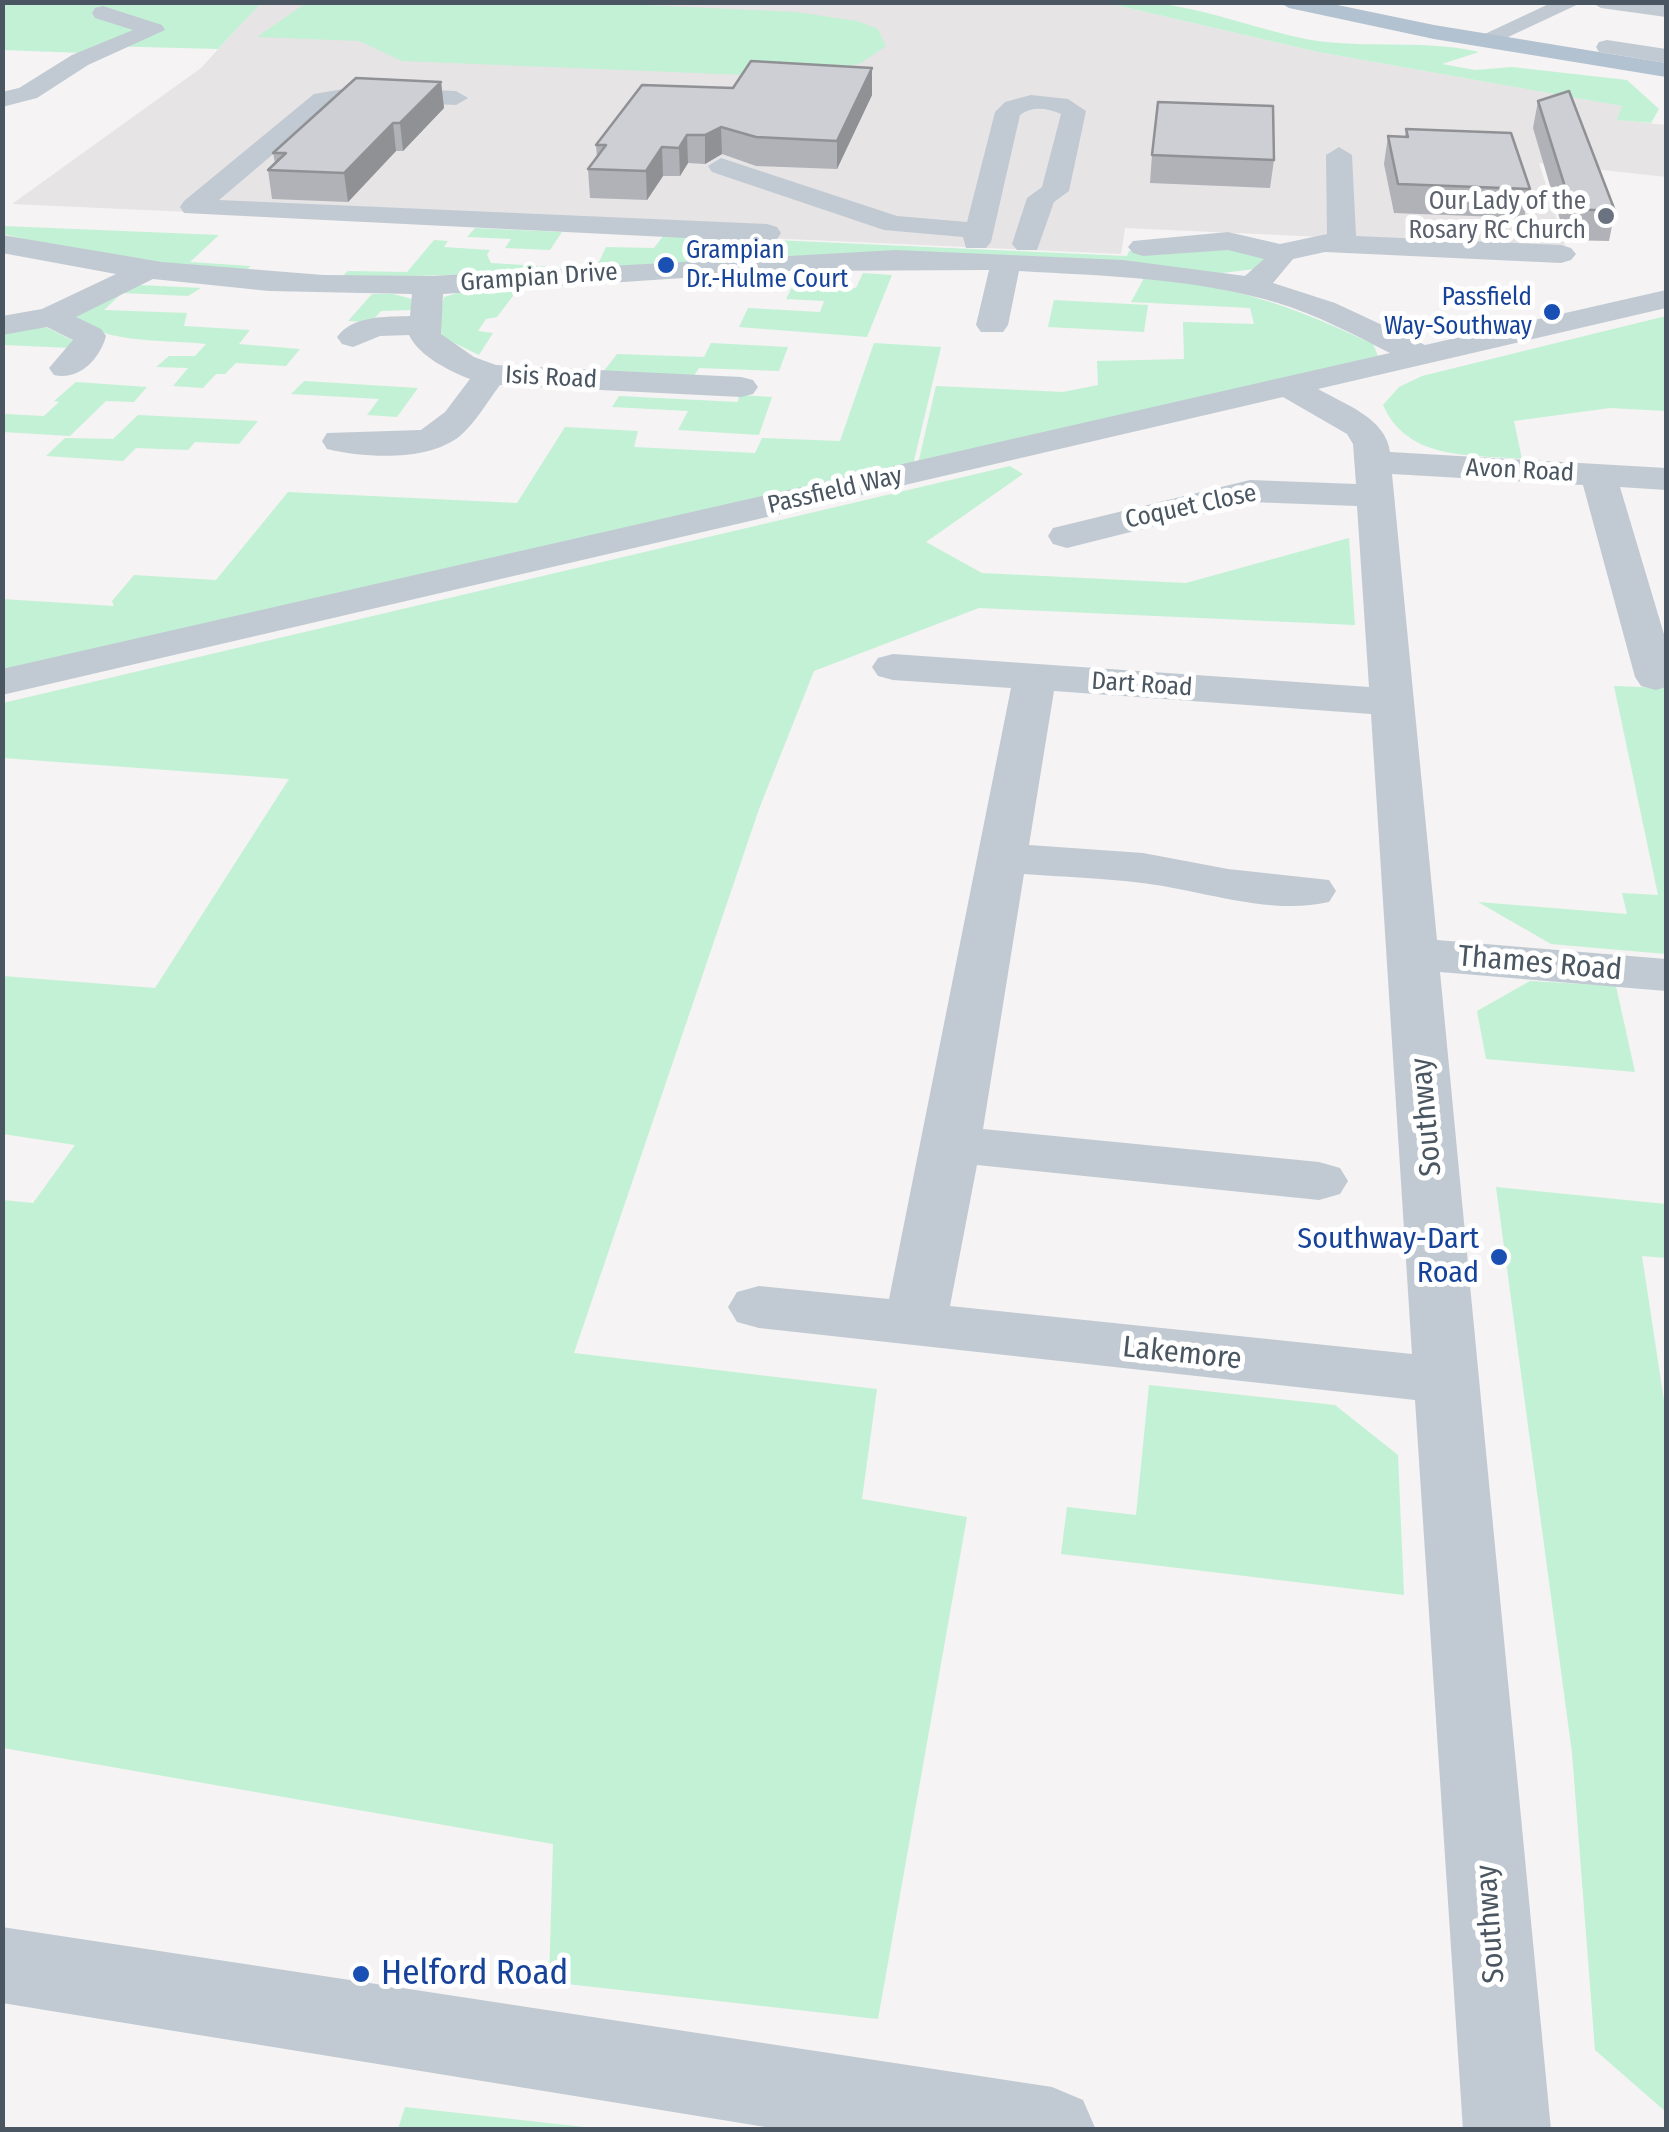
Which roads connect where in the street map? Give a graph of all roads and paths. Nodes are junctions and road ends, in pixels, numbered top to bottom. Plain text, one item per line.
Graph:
1 (1289, 2) edge
2 (1508, 2) edge
3 (1601, 2) edge
4 (1564, 6) edge
5 (1666, 11) edge
6 (103, 13) dead end
7 (1666, 29) edge
8 (1482, 40) junction
9 (1607, 48) dead end
10 (1654, 54) edge
11 (1666, 70) edge
12 (456, 98) dead end
13 (2, 100) edge
14 (1340, 156) dead end
15 (721, 166) edge
16 (342, 220) dead end
17 (605, 232) dead end
18 (977, 236) junction
19 (1342, 243) junction
20 (2, 244) edge
21 (1017, 253) junction
22 (1277, 254) junction
23 (1561, 254) dead end
24 (148, 270) junction
25 (575, 276) junction
26 (277, 284) junction
27 (428, 285) junction
28 (1251, 286) junction
29 (1666, 299) edge
30 (51, 317) junction
31 (426, 325) junction
32 (2, 326) edge
33 (992, 326) dead end
34 (354, 337) dead end
35 (1422, 356) junction
36 (66, 368) dead end
37 (490, 375) junction
38 (740, 387) dead end
39 (1290, 387) junction
40 (340, 441) dead end
41 (1598, 475) junction
42 (1374, 479) junction
43 (1666, 479) edge
44 (1106, 561) dead end
45 (1655, 636) edge
46 (893, 667) dead end
47 (1035, 677) junction
48 (1656, 677) dead end
49 (2, 682) edge
50 (1391, 702) junction
51 (1003, 858) junction
52 (1311, 891) dead end
53 (1413, 954) junction
54 (1666, 974) edge
55 (952, 1144) junction
56 (1319, 1181) dead end
57 (759, 1307) dead end
58 (914, 1326) junction
59 (1449, 1381) junction
60 (2, 1965) edge
61 (1052, 2130) edge
62 (1507, 2130) edge

1 - 8 main road
2 - 4 street
3 - 5 street
4 - 8 street
6 - 13 street
7 - 10 street
8 - 11 main road
9 - 10 street
12 - 18 street
14 - 19 street
15 - 18 street
16 - 26 street
17 - 25 street
18 - 21 street
18 - 21 street
19 - 22 street
19 - 23 street
20 - 24 street, Grampian Drive
21 - 22 street
21 - 25 street, Grampian Drive
21 - 28 street, Grampian Drive
21 - 33 street
22 - 28 street
24 - 26 street, Grampian Drive
24 - 30 street
25 - 27 street, Grampian Drive
26 - 27 street, Grampian Drive
27 - 31 street
28 - 35 street, Grampian Drive
29 - 35 street, Passfield Way
30 - 32 street
30 - 36 street
31 - 34 street
31 - 37 street, Isis Road
35 - 39 street, Passfield Way
37 - 38 street, Isis Road
37 - 40 street
39 - 42 street, Southway
39 - 49 street, Passfield Way
41 - 42 street, Avon Road
41 - 43 street, Avon Road
41 - 45 street
42 - 44 street, Coquet Close
42 - 50 street, Southway
45 - 48 street
46 - 47 street, Dart Road
47 - 50 street, Dart Road
47 - 51 street
50 - 53 street, Southway
51 - 52 street
51 - 55 street
53 - 54 street, Thames Road
53 - 59 street, Southway
55 - 56 street
55 - 58 street
57 - 58 street, Lakemore
58 - 59 street, Lakemore
59 - 62 street, Southway
60 - 61 street

